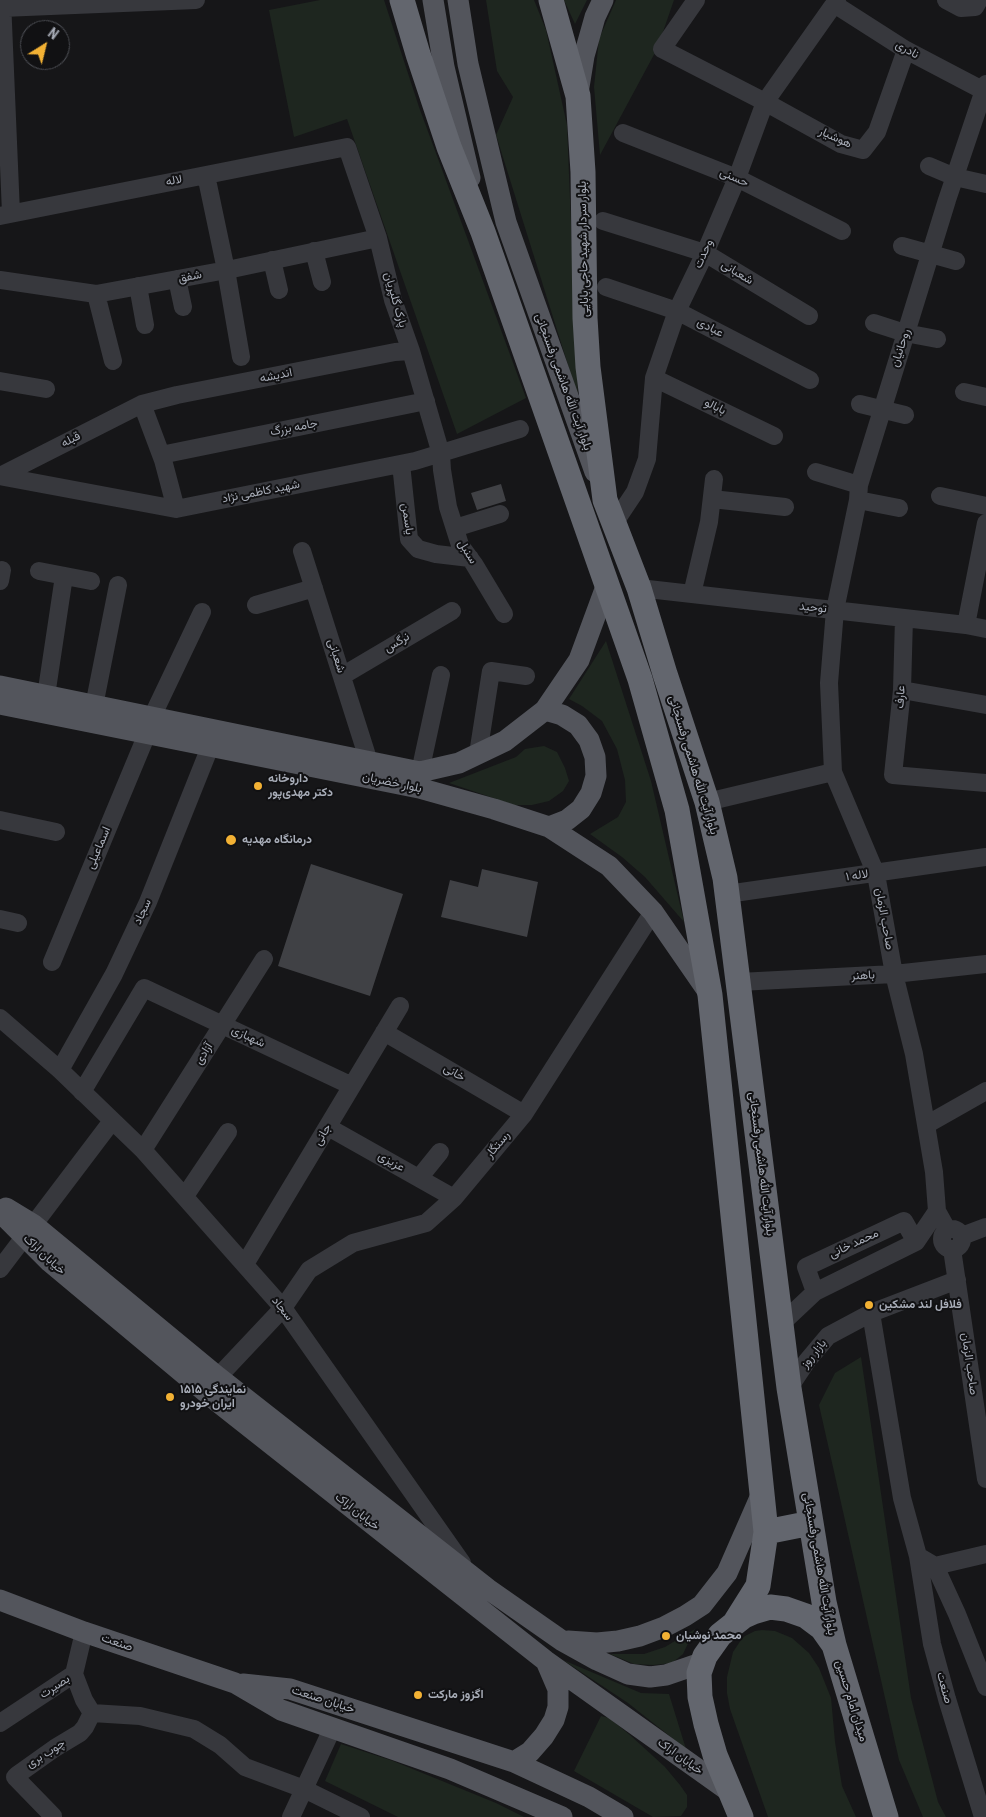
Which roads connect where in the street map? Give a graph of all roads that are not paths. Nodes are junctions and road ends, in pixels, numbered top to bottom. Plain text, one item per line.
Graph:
1 (194, 0) edge
2 (402, 0) edge
3 (433, 0) edge
4 (458, 0) edge
5 (551, 0) edge
6 (603, 0) edge
7 (696, 0) edge
8 (946, 0) edge
9 (979, 0) edge
10 (144, 1) edge
11 (87, 2) edge
12 (836, 2) edge
13 (2, 4) edge
14 (906, 50) junction
15 (3, 82) edge
16 (985, 88) edge
17 (578, 93) junction
18 (765, 102) junction
19 (623, 133) dead end
20 (347, 147) joint
21 (929, 166) dead end
22 (206, 175) junction
23 (955, 177) junction
24 (737, 178) junction
25 (986, 184) edge
26 (6, 214) edge
27 (603, 221) dead end
28 (842, 231) dead end
29 (483, 232) junction
30 (378, 238) junction
31 (902, 246) dead end
32 (314, 251) junction
33 (705, 253) junction
34 (930, 255) junction
35 (272, 260) junction
36 (956, 262) dead end
37 (226, 270) junction
38 (176, 279) junction
39 (0, 280) edge
40 (322, 282) dead end
41 (138, 286) junction
42 (606, 287) dead end
43 (279, 290) dead end
44 (96, 294) junction
45 (184, 307) dead end
46 (677, 311) junction
47 (809, 316) dead end
48 (874, 324) dead end
49 (145, 325) dead end
50 (906, 334) junction
51 (938, 339) dead end
52 (411, 351) junction
53 (241, 357) dead end
54 (113, 361) dead end
55 (654, 378) junction
56 (810, 380) dead end
57 (0, 381) edge
58 (46, 389) dead end
59 (964, 392) dead end
60 (986, 397) edge
61 (426, 401) junction
62 (142, 404) junction
63 (860, 404) dead end
64 (882, 411) junction
65 (905, 415) dead end
66 (520, 429) dead end
67 (774, 436) dead end
68 (442, 454) junction
69 (161, 455) junction
70 (401, 464) junction
71 (816, 472) dead end
72 (0, 476) edge
73 (714, 479) dead end
74 (859, 492) junction
75 (940, 496) dead end
76 (712, 498) junction
77 (605, 500) junction
78 (986, 506) edge
79 (785, 507) dead end
80 (899, 508) dead end
81 (176, 509) junction
82 (500, 514) dead end
83 (986, 523) edge
84 (613, 525) junction
85 (455, 528) junction
86 (302, 550) dead end
87 (470, 558) junction
88 (39, 571) dead end
89 (64, 576) junction
90 (90, 581) dead end
91 (607, 584) junction
92 (118, 586) dead end
93 (314, 588) junction
94 (639, 588) junction
95 (692, 594) junction
96 (256, 605) dead end
97 (835, 610) junction
98 (452, 611) dead end
99 (202, 612) dead end
100 (504, 614) dead end
101 (904, 618) junction
102 (966, 625) junction
103 (986, 629) edge
104 (441, 675) dead end
105 (342, 676) junction
106 (526, 676) dead end
107 (0, 686) edge
108 (902, 690) junction
109 (46, 696) junction
110 (0, 704) edge
111 (986, 705) edge
112 (94, 706) junction
113 (545, 710) junction
114 (149, 725) junction
115 (210, 746) junction
116 (478, 754) junction
117 (369, 762) junction
118 (420, 772) junction
119 (834, 772) junction
120 (986, 783) edge
121 (707, 802) junction
122 (0, 820) edge
123 (550, 827) junction
124 (56, 832) dead end
125 (986, 857) edge
126 (876, 874) junction
127 (727, 894) junction
128 (653, 912) junction
129 (0, 919) edge
130 (18, 922) dead end
131 (264, 959) dead end
132 (52, 962) dead end
133 (986, 964) edge
134 (894, 974) junction
135 (739, 982) junction
136 (710, 995) junction
137 (400, 1006) dead end
138 (0, 1018) edge
139 (222, 1025) junction
140 (384, 1032) junction
141 (60, 1070) junction
142 (352, 1086) junction
143 (986, 1091) edge
144 (82, 1092) junction
145 (524, 1114) junction
146 (112, 1121) junction
147 (926, 1125) junction
148 (328, 1127) junction
149 (228, 1132) dead end
150 (143, 1150) junction
151 (440, 1152) dead end
152 (418, 1178) junction
153 (185, 1196) junction
154 (454, 1198) junction
155 (0, 1205) edge
156 (937, 1211) junction
157 (0, 1212) edge
158 (986, 1227) edge
159 (29, 1231) junction
160 (954, 1238) junction
161 (916, 1242) junction
162 (245, 1264) junction
163 (0, 1269) edge
164 (956, 1280) junction
165 (815, 1292) junction
166 (282, 1308) junction
167 (871, 1313) junction
168 (781, 1324) junction
169 (218, 1377) junction
170 (789, 1388) junction
171 (986, 1478) edge
172 (762, 1493) junction
173 (812, 1523) junction
174 (766, 1532) junction
175 (986, 1554) edge
176 (918, 1556) junction
177 (934, 1566) junction
178 (471, 1576) junction
179 (0, 1600) edge
180 (736, 1621) junction
181 (84, 1632) junction
182 (561, 1640) junction
183 (834, 1645) junction
184 (546, 1661) junction
185 (701, 1663) junction
186 (74, 1674) junction
187 (235, 1683) junction
188 (986, 1687) edge
189 (92, 1713) junction
190 (0, 1723) edge
191 (332, 1727) junction
192 (514, 1762) junction
193 (304, 1789) junction
194 (730, 1792) junction
195 (886, 1815) edge
196 (52, 1816) edge
197 (291, 1817) edge
198 (361, 1817) edge
199 (562, 1817) edge
200 (623, 1817) edge
201 (740, 1817) edge
202 (983, 1817) edge

1 - 10 street
2 - 29 highway
3 - 29 main road, بلوار آیت الله هاشمی رفسنجانی
4 - 77 main road, بلوار آیت الله هاشمی رفسنجانی
5 - 17 highway, بلوار سردار شهید حاجی بابایی
6 - 17 main road
7 - 18 street
8 - 9 street
10 - 11 street
11 - 13 street
12 - 14 street, نادری
12 - 18 street, وحدت
13 - 15 street
14 - 16 street, نادری
14 - 18 street, هوشیار
15 - 26 street
16 - 23 street, روحانیان
17 - 77 highway, بلوار سردار شهید حاجی بابایی
18 - 24 street, وحدت
19 - 24 street, حسنی
20 - 22 street, لاله
20 - 30 street, پارک گلپریان
21 - 23 street
22 - 26 street, لاله
22 - 37 street
23 - 25 street
23 - 34 street, روحانیان
24 - 28 street, حسنی
24 - 33 street, وحدت
27 - 33 street, شعبانی
29 - 91 highway, بلوار آیت الله هاشمی رفسنجانی
30 - 32 street, شفق
30 - 52 street, پارک گلپریان
31 - 34 street
32 - 35 street, شفق
32 - 40 street
33 - 46 street, وحدت
33 - 47 street, شعبانی
34 - 36 street
34 - 50 street, روحانیان
35 - 37 street, شفق
35 - 43 street
37 - 38 street, شفق
37 - 53 street
38 - 41 street, شفق
38 - 45 street
39 - 44 street, شفق
41 - 44 street, شفق
41 - 49 street
42 - 46 street, عبادی
44 - 54 street
46 - 55 street, وحدت
46 - 56 street, عبادی
48 - 50 street
50 - 51 street
50 - 64 street, روحانیان
52 - 61 street, پارک گلپریان
52 - 62 street, اندیشه
55 - 67 street, بابالو
55 - 84 street, وحدت
57 - 58 street
59 - 60 street
61 - 68 street, پارک گلپریان
61 - 69 street, جامه بزرگ
62 - 69 street
62 - 72 street, قبله
63 - 64 street
64 - 65 street
64 - 74 street, روحانیان
66 - 68 street, شهید کاظمی نژاد
68 - 70 street, شهید کاظمی نژاد
68 - 85 street, سنبل
69 - 81 street
70 - 81 street, شهید کاظمی نژاد
70 - 87 street, یاسمن
71 - 74 street
72 - 81 street, شهید کاظمی نژاد
73 - 76 street
74 - 80 street
74 - 97 street, روحانیان
75 - 78 street
76 - 79 street
76 - 95 street
77 - 84 highway, بلوار آیت الله هاشمی رفسنجانی
82 - 85 street
83 - 102 street
84 - 94 highway, بلوار آیت الله هاشمی رفسنجانی
85 - 87 street, سنبل
86 - 93 street, شعبانی
87 - 100 street, سنبل
88 - 89 street
89 - 90 street
89 - 109 street
91 - 113 main road, بلوار خضریان
91 - 136 highway, بلوار آیت الله هاشمی رفسنجانی
92 - 112 street
93 - 96 street
93 - 105 street, شعبانی
94 - 95 street, توحید
94 - 121 highway, بلوار آیت الله هاشمی رفسنجانی
95 - 97 street, توحید
97 - 101 street, توحید
97 - 119 street, صاحب الزمان
98 - 105 street, نرگس
99 - 114 street, اسماعیلی
101 - 102 street, توحید
101 - 108 street, عارف
102 - 103 street, توحید
104 - 118 street
105 - 117 street, شعبانی
106 - 116 street
107 - 109 main road, بلوار خضریان
108 - 111 street
108 - 120 street, عارف
109 - 112 main road, بلوار خضریان
110 - 114 main road, بلوار خضریان
112 - 114 main road, بلوار خضریان
113 - 116 main road, بلوار خضریان
113 - 123 main road
114 - 115 main road, بلوار خضریان
114 - 117 main road, بلوار خضریان
114 - 132 street, اسماعیلی
115 - 123 main road, بلوار خضریان
115 - 141 street, سجاد
116 - 118 main road, بلوار خضریان
117 - 118 main road, بلوار خضریان
119 - 121 street
119 - 126 street, صاحب الزمان
121 - 127 highway, بلوار آیت الله هاشمی رفسنجانی
122 - 124 street
123 - 128 main road, بلوار خضریان
125 - 126 street, لاله ۱
126 - 127 street, لاله ۱
126 - 134 street, صاحب الزمان
127 - 135 highway, بلوار آیت الله هاشمی رفسنجانی
128 - 136 main road, بلوار خضریان
128 - 145 street, رستگار
129 - 130 street
131 - 139 street, آزادی
133 - 134 street, باهنر
134 - 135 street, باهنر
134 - 147 street, صاحب الزمان
135 - 168 highway, بلوار آیت الله هاشمی رفسنجانی
136 - 172 highway, بلوار آیت الله هاشمی رفسنجانی
137 - 140 street, جانی
138 - 141 street, سجاد
139 - 142 street, شهبازی
139 - 144 street, شهبازی
139 - 150 street, آزادی
140 - 142 street, جانی
140 - 145 street, خانی
141 - 144 street, سجاد
142 - 148 street, جانی
143 - 147 street
144 - 146 street, سجاد
145 - 154 street, رستگار
146 - 150 street, سجاد
146 - 159 street
147 - 156 street, صاحب الزمان
148 - 152 street, عزیزی
148 - 162 street, جانی
149 - 153 street
150 - 153 street, سجاد
151 - 152 street
152 - 154 street, عزیزی
153 - 162 street, سجاد
154 - 166 street, رستگار
155 - 159 main road, خیابان اراک
156 - 160 street, صاحب الزمان
156 - 161 street, محمد خانی
157 - 159 main road, خیابان اراک
158 - 160 street
159 - 163 street
159 - 169 main road, خیابان اراک
159 - 184 main road, خیابان اراک
160 - 164 street, صاحب الزمان
161 - 165 street, محمد خانی
161 - 165 street, محمد خانی
162 - 166 street, سجاد
164 - 167 street, بازار روز
164 - 171 street, صاحب الزمان
165 - 168 street, محمد خانی
166 - 169 street, رستگار
166 - 178 street, سجاد
167 - 170 street, بازار روز
167 - 176 street, صنعت
168 - 170 highway, بلوار آیت الله هاشمی رفسنجانی
169 - 178 main road, خیابان اراک
170 - 173 highway, بلوار آیت الله هاشمی رفسنجانی
172 - 174 highway, بلوار آیت الله هاشمی رفسنجانی
172 - 182 main road
173 - 174 highway
173 - 183 highway, بلوار آیت الله هاشمی رفسنجانی
174 - 180 highway, بلوار آیت الله هاشمی رفسنجانی
175 - 177 street
176 - 177 street
176 - 202 street, صنعت
177 - 188 street
178 - 182 main road, خیابان اراک
179 - 181 main road, صنعت
180 - 183 highway, میدان امام حسین
180 - 185 highway, میدان امام حسین
181 - 186 street, بصیرت
181 - 187 main road, صنعت
182 - 185 main road, خیابان اراک
183 - 195 highway, میدان امام حسین
184 - 192 main road
184 - 194 main road, خیابان اراک
185 - 194 highway, میدان امام حسین
186 - 189 street
186 - 190 street, بصیرت
187 - 191 main road, خیابان صنعت
187 - 192 main road, خیابان صنعت
189 - 193 street
189 - 196 street, چوب بری
191 - 193 street
191 - 199 main road, خیابان صنعت
192 - 200 main road, خیابان صنعت
193 - 197 street
193 - 198 street
194 - 201 highway, میدان امام حسین

